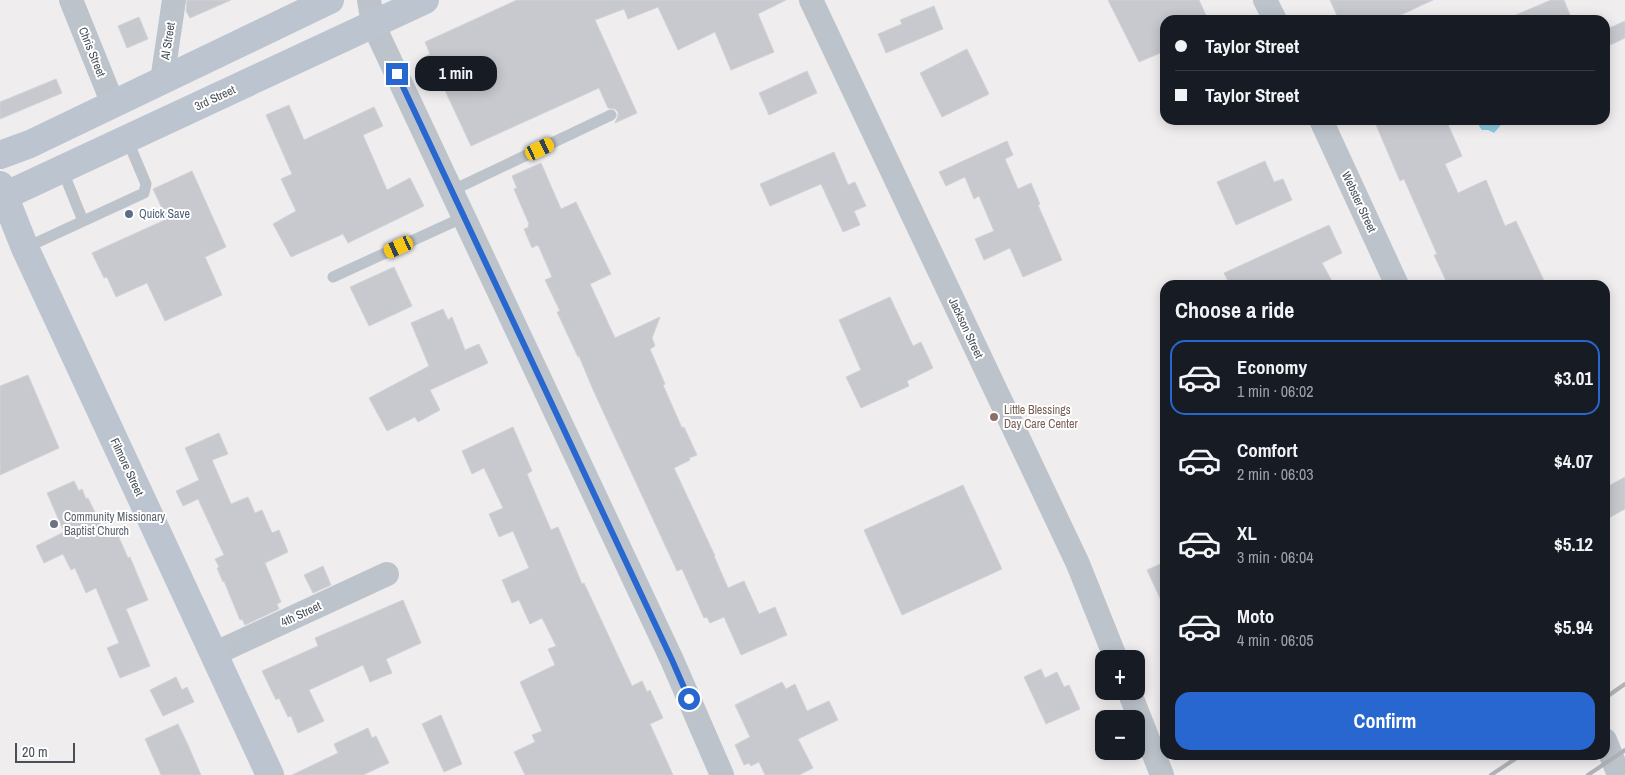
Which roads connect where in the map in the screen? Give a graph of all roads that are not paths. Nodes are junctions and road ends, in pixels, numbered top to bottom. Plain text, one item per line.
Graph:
1 (71, 0) edge
2 (174, 0) edge
3 (330, 0) edge
4 (425, 0) edge
5 (811, 0) edge
6 (1266, 0) edge
7 (371, 12) edge
8 (1273, 15) edge
9 (162, 81) junction
10 (113, 104) junction
11 (611, 115) dead end
12 (1323, 125) edge
13 (126, 139) junction
14 (0, 155) edge
15 (62, 169) junction
16 (451, 191) junction
17 (1, 193) edge
18 (464, 218) junction
19 (84, 221) junction
20 (24, 248) junction
21 (333, 277) dead end
22 (1395, 280) edge
23 (387, 574) dead end
24 (1112, 650) edge
25 (214, 654) junction
26 (1133, 700) edge
27 (1610, 752) edge
28 (270, 775) edge
29 (722, 775) edge
30 (1162, 775) edge
31 (1619, 775) edge

1 - 10 street, Chris Street
2 - 9 street, Al Street
3 - 9 main road
4 - 7 main road, 3rd Street
5 - 24 street, Jackson Street
6 - 8 street
7 - 13 main road, 3rd Street
7 - 16 street
9 - 10 main road
10 - 14 main road
11 - 16 lane
12 - 22 street, Webster Street
13 - 15 main road, 3rd Street
13 - 19 lane
15 - 17 main road, 3rd Street
15 - 19 lane
16 - 18 street
17 - 20 main road, Filmore Street
18 - 21 lane
18 - 29 street
19 - 20 lane
20 - 25 main road, Filmore Street
23 - 25 street, 4th Street
25 - 28 main road, Filmore Street
26 - 30 street
27 - 31 street

